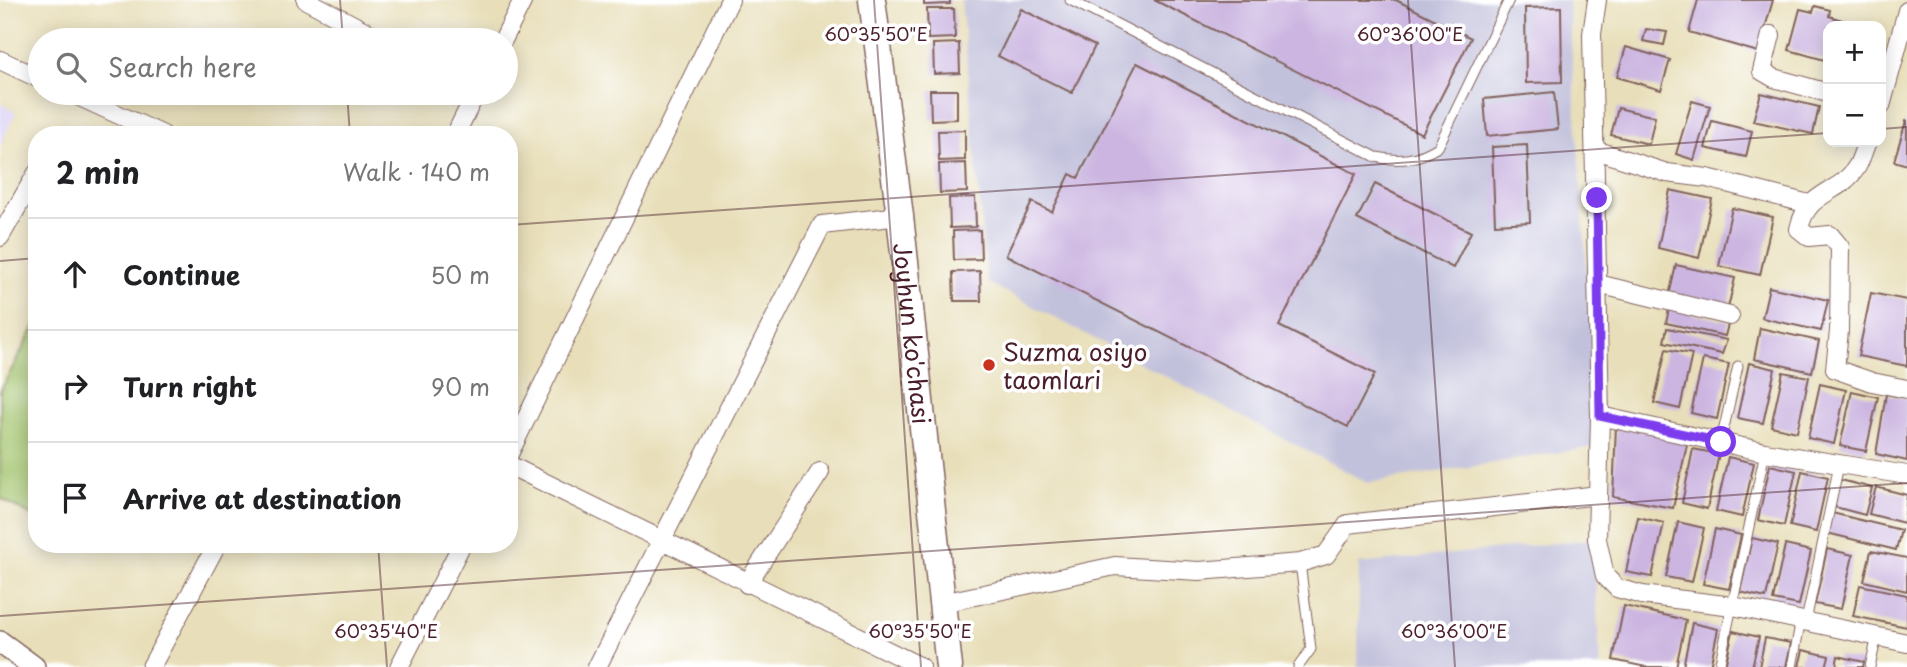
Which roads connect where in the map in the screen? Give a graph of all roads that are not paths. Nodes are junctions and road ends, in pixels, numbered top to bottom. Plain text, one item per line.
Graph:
1 (306, 0) edge
2 (523, 0) edge
3 (730, 0) edge
4 (872, 0) edge
5 (1070, 0) edge
6 (1509, 0) edge
7 (1597, 0) edge
8 (1907, 11) edge
9 (360, 28) edge
10 (509, 28) edge
11 (1771, 35) dead end
12 (0, 60) edge
13 (28, 73) edge
14 (1886, 87) edge
15 (1823, 92) edge
16 (97, 105) edge
17 (470, 105) edge
18 (143, 126) edge
19 (460, 126) edge
20 (1865, 147) edge
21 (1595, 150) junction
22 (28, 189) edge
23 (1809, 204) junction
24 (900, 216) junction
25 (0, 237) edge
26 (1598, 284) junction
27 (1730, 316) dead end
28 (1738, 366) dead end
29 (1907, 389) edge
30 (1600, 416) junction
31 (518, 436) edge
32 (1721, 442) junction
33 (1765, 452) junction
34 (1839, 466) junction
35 (518, 469) edge
36 (820, 472) dead end
37 (1907, 475) edge
38 (1598, 495) junction
39 (662, 541) junction
40 (213, 553) edge
41 (458, 553) edge
42 (1300, 563) junction
43 (747, 584) junction
44 (942, 603) junction
45 (1733, 606) junction
46 (1803, 620) junction
47 (1877, 636) junction
48 (0, 642) edge
49 (1907, 643) edge
50 (34, 667) edge
51 (151, 667) edge
52 (399, 667) edge
53 (597, 667) edge
54 (922, 667) edge
55 (949, 667) edge
56 (1298, 667) edge
57 (1718, 667) edge
58 (1792, 667) edge
59 (1870, 667) edge

1 - 9 street
2 - 10 street
3 - 31 street
4 - 24 main road, Joyhun ko'chasi
5 - 6 lane
7 - 21 street
8 - 14 street
11 - 15 street
12 - 13 street
16 - 18 street
17 - 19 street
20 - 23 street
21 - 23 street
21 - 26 street
22 - 25 street
23 - 29 street
24 - 39 street
24 - 44 main road, Joyhun ko'chasi
26 - 27 street
26 - 30 street
28 - 32 lane
30 - 32 street
30 - 38 street
32 - 33 street
33 - 34 street
33 - 45 lane
34 - 37 street
34 - 46 lane
35 - 39 street
36 - 43 street
38 - 42 street
38 - 45 street
39 - 43 street
39 - 53 street
40 - 51 street
41 - 52 street
42 - 44 street
42 - 56 lane
43 - 54 street
44 - 55 main road, Joyhun ko'chasi
45 - 46 street
45 - 57 lane
46 - 47 street
46 - 58 lane
47 - 49 street
47 - 59 lane
48 - 50 street

